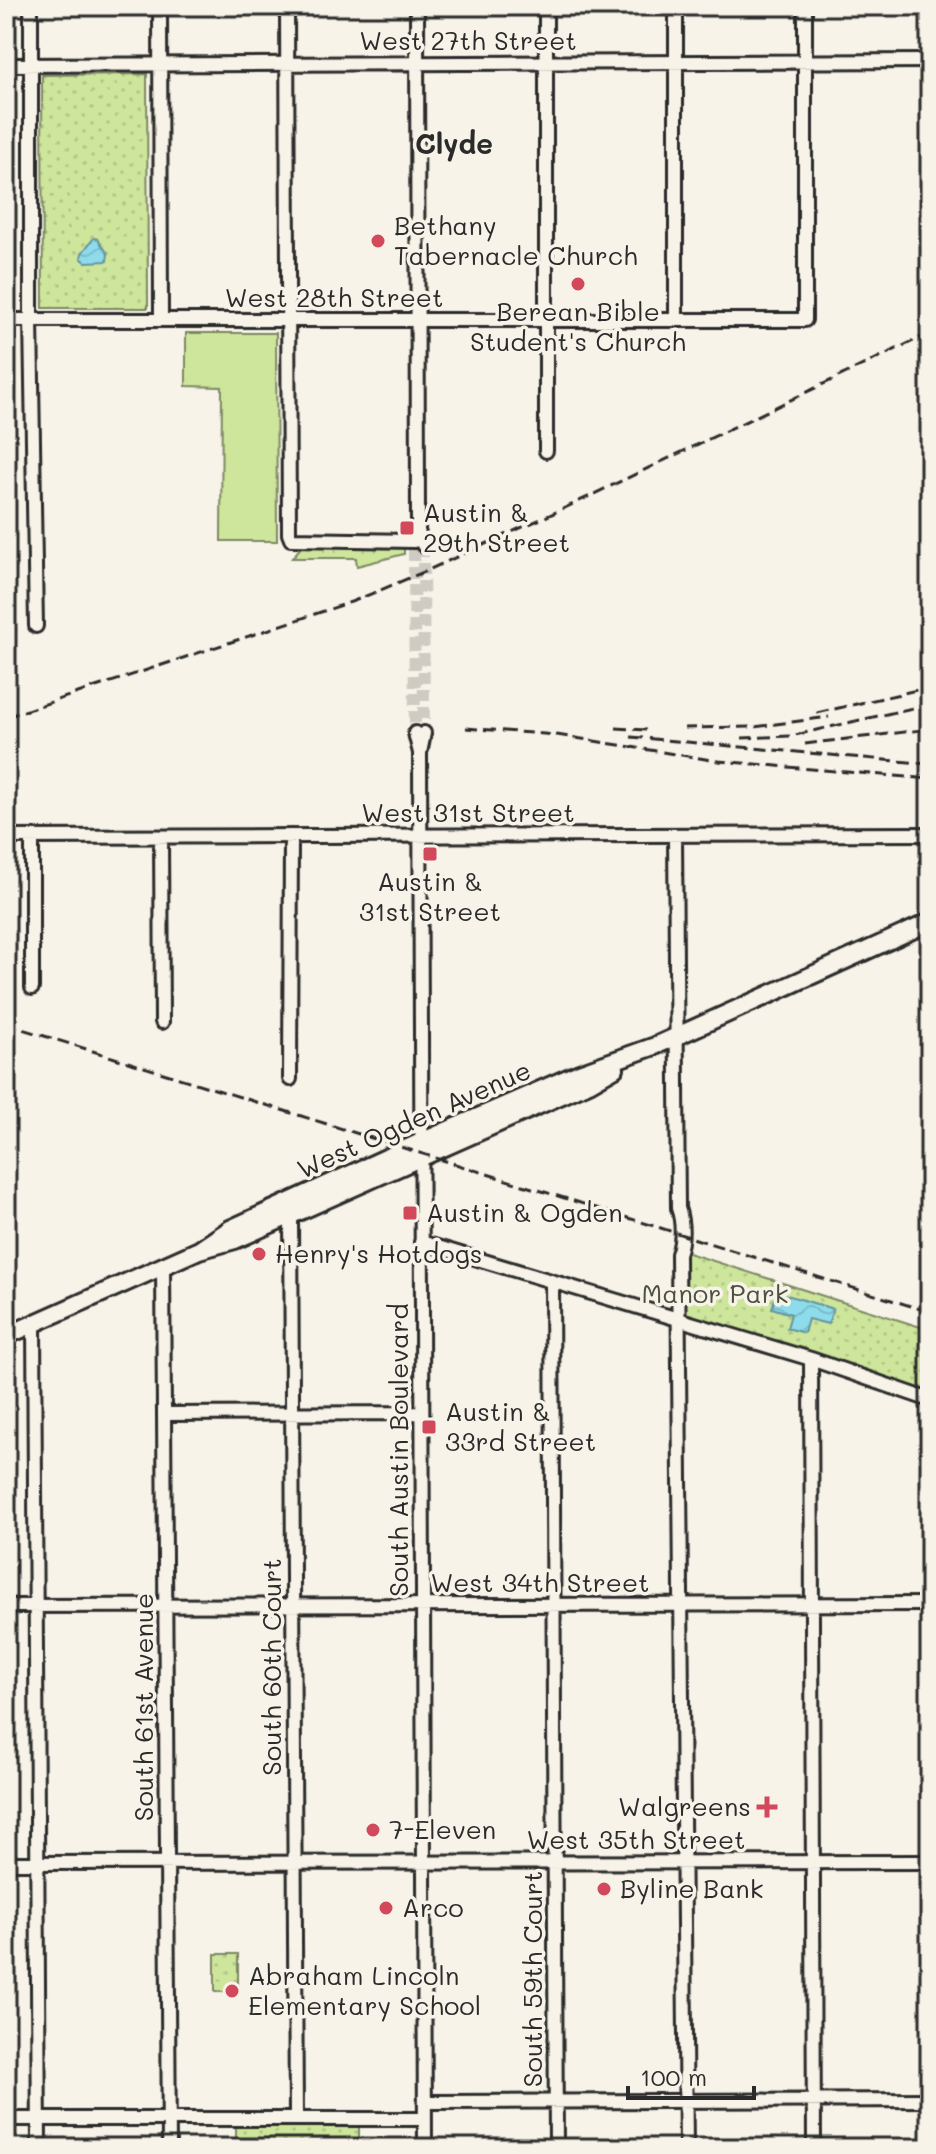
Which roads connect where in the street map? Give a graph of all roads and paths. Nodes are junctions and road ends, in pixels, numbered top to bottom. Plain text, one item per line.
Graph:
1 (31, 6) edge
2 (160, 6) edge
3 (287, 6) edge
4 (417, 6) edge
5 (546, 6) edge
6 (676, 6) edge
7 (805, 6) edge
8 (805, 61) junction
9 (930, 61) edge
10 (676, 62) junction
11 (417, 63) junction
12 (546, 63) junction
13 (287, 64) junction
14 (6, 65) edge
15 (32, 65) junction
16 (160, 65) junction
17 (6, 320) edge
18 (31, 320) junction
19 (161, 320) junction
20 (290, 320) junction
21 (418, 320) junction
22 (547, 320) junction
23 (676, 320) junction
24 (546, 451) dead end
25 (36, 626) dead end
26 (419, 733) tunnel mouth
27 (930, 834) edge
28 (420, 835) junction
29 (291, 836) junction
30 (675, 836) junction
31 (6, 837) edge
32 (32, 837) junction
33 (161, 837) junction
34 (930, 922) edge
35 (32, 988) dead end
36 (162, 1022) dead end
37 (677, 1036) junction
38 (290, 1079) dead end
39 (421, 1150) junction
40 (291, 1216) junction
41 (421, 1242) junction
42 (199, 1250) junction
43 (163, 1266) junction
44 (552, 1282) junction
45 (679, 1320) junction
46 (34, 1323) junction
47 (6, 1336) edge
48 (811, 1359) junction
49 (930, 1400) edge
50 (292, 1413) junction
51 (421, 1413) junction
52 (164, 1414) junction
53 (812, 1604) junction
54 (930, 1604) edge
55 (422, 1605) junction
56 (553, 1605) junction
57 (681, 1605) junction
58 (6, 1606) edge
59 (36, 1606) junction
60 (165, 1606) junction
61 (293, 1606) junction
62 (555, 1862) junction
63 (682, 1862) junction
64 (813, 1862) junction
65 (930, 1862) edge
66 (6, 1863) edge
67 (38, 1863) junction
68 (167, 1863) junction
69 (295, 1863) junction
70 (424, 1863) junction
71 (814, 2100) junction
72 (930, 2100) edge
73 (685, 2101) junction
74 (425, 2102) junction
75 (556, 2102) junction
76 (6, 2119) edge
77 (39, 2119) junction
78 (168, 2119) junction
79 (296, 2119) junction
80 (425, 2119) junction
81 (39, 2148) edge
82 (169, 2148) edge
83 (425, 2148) edge
84 (556, 2148) edge
85 (686, 2148) edge
86 (814, 2148) edge

1 - 15 street
2 - 16 street
3 - 13 street
4 - 11 street
5 - 12 street
6 - 10 street
7 - 8 street
8 - 9 street, West 27th Street
8 - 10 street, West 27th Street
8 - 23 street, West 28th Street
10 - 12 street, West 27th Street
10 - 23 street
11 - 12 street, West 27th Street
11 - 13 street, West 27th Street
11 - 21 street
12 - 22 street
13 - 16 street, West 27th Street
13 - 20 street
14 - 15 street, West 27th Street
15 - 16 street, West 27th Street
15 - 18 street
16 - 19 street
17 - 18 street, West 28th Street
18 - 19 street, West 28th Street
18 - 25 street
19 - 20 street, West 28th Street
20 - 21 street, West 28th Street
20 - 21 street
21 - 22 street, West 28th Street
22 - 23 street, West 28th Street
22 - 24 street
26 - 28 street, South Austin Boulevard
27 - 30 street, West 31st Street
28 - 29 street, West 31st Street
28 - 30 street, West 31st Street
28 - 39 street, South Austin Boulevard
29 - 33 street, West 31st Street
29 - 38 street
30 - 37 street
31 - 32 street, West 31st Street
32 - 33 street, West 31st Street
32 - 35 street
33 - 36 street
34 - 37 main road, West Ogden Avenue
37 - 39 main road, West Ogden Avenue
37 - 45 street
39 - 40 main road, West Ogden Avenue
39 - 41 street, South Austin Boulevard
39 - 42 main road, West Ogden Avenue
40 - 42 main road, West Ogden Avenue
40 - 50 street, South 60th Court
41 - 44 street
41 - 51 street, South Austin Boulevard
42 - 43 main road, West Ogden Avenue
43 - 46 main road, West Ogden Avenue
43 - 52 street, South 61st Avenue
44 - 45 street
44 - 56 street, South 59th Court
45 - 48 street
45 - 57 street
46 - 47 main road, West Ogden Avenue
46 - 59 street
48 - 49 street
48 - 53 street
50 - 51 street
50 - 52 street
50 - 61 street, South 60th Court
51 - 55 street, South Austin Boulevard
52 - 60 street, South 61st Avenue
53 - 54 street, West 34th Street
53 - 57 street, West 34th Street
53 - 64 street
55 - 56 street, West 34th Street
55 - 61 street, West 34th Street
55 - 70 street, South Austin Boulevard
56 - 57 street, West 34th Street
56 - 62 street, South 59th Court
57 - 63 street
58 - 59 street, West 34th Street
59 - 60 street, West 34th Street
59 - 67 street
60 - 61 street, West 34th Street
60 - 68 street, South 61st Avenue
61 - 69 street, South 60th Court
62 - 63 street, West 35th Street
62 - 70 street, West 35th Street
62 - 75 street, South 59th Court
63 - 64 street, West 35th Street
63 - 73 street
64 - 65 street, West 35th Street
64 - 71 street
66 - 67 street, West 35th Street
67 - 68 street, West 35th Street
67 - 77 street
68 - 69 street, West 35th Street
68 - 78 street, South 61st Avenue
69 - 70 street, West 35th Street
69 - 79 street, South 60th Court
70 - 74 street, South Austin Boulevard
71 - 72 street
71 - 73 street
71 - 86 street
73 - 75 street
73 - 85 street
74 - 75 street
74 - 80 street, South Austin Boulevard
75 - 84 street, South 59th Court
76 - 77 street
77 - 78 street
77 - 81 street
78 - 79 street
78 - 82 street, South 61st Avenue
79 - 80 street
80 - 83 street, South Austin Boulevard

